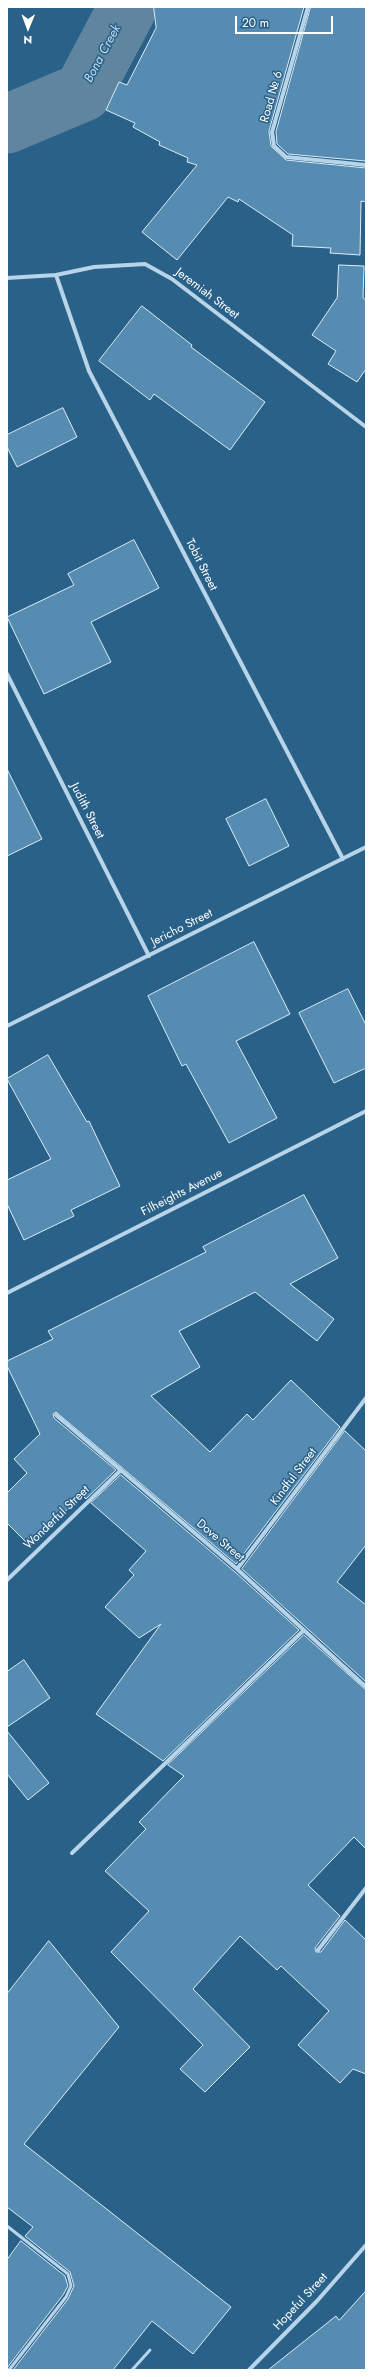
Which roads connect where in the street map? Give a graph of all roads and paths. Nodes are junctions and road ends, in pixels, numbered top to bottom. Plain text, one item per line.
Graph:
1 (308, 7) edge
2 (366, 165) edge
3 (56, 275) junction
4 (7, 278) edge
5 (366, 427) edge
6 (7, 674) edge
7 (366, 847) edge
8 (343, 859) junction
9 (149, 956) junction
10 (7, 1026) edge
11 (366, 1111) edge
12 (7, 1293) edge
13 (366, 1398) edge
14 (56, 1415) dead end
15 (121, 1470) junction
16 (237, 1568) junction
17 (7, 1580) edge
18 (304, 1630) junction
19 (366, 1687) edge
20 (72, 1853) dead end
21 (366, 1888) edge
22 (318, 1950) dead end
23 (7, 2226) edge
24 (366, 2245) edge
25 (150, 2350) dead end
26 (9, 2370) edge
27 (132, 2370) edge
28 (249, 2370) edge

1 - 2 street, Road № 6
3 - 4 street, Jeremiah Street
3 - 5 street, Jeremiah Street
3 - 8 street, Tobit Street
6 - 9 street, Judith Street
7 - 8 street, Jericho Street
8 - 9 street, Jericho Street
9 - 10 street, Jericho Street
11 - 12 street, Filheights Avenue
13 - 16 street, Kindful Street
14 - 15 street, Dove Street
15 - 16 street, Dove Street
15 - 17 street, Wonderful Street
16 - 18 street, Dove Street
18 - 19 street, Dove Street
18 - 20 street
21 - 22 street
23 - 26 lane
24 - 28 street, Hopeful Street
25 - 27 lane

